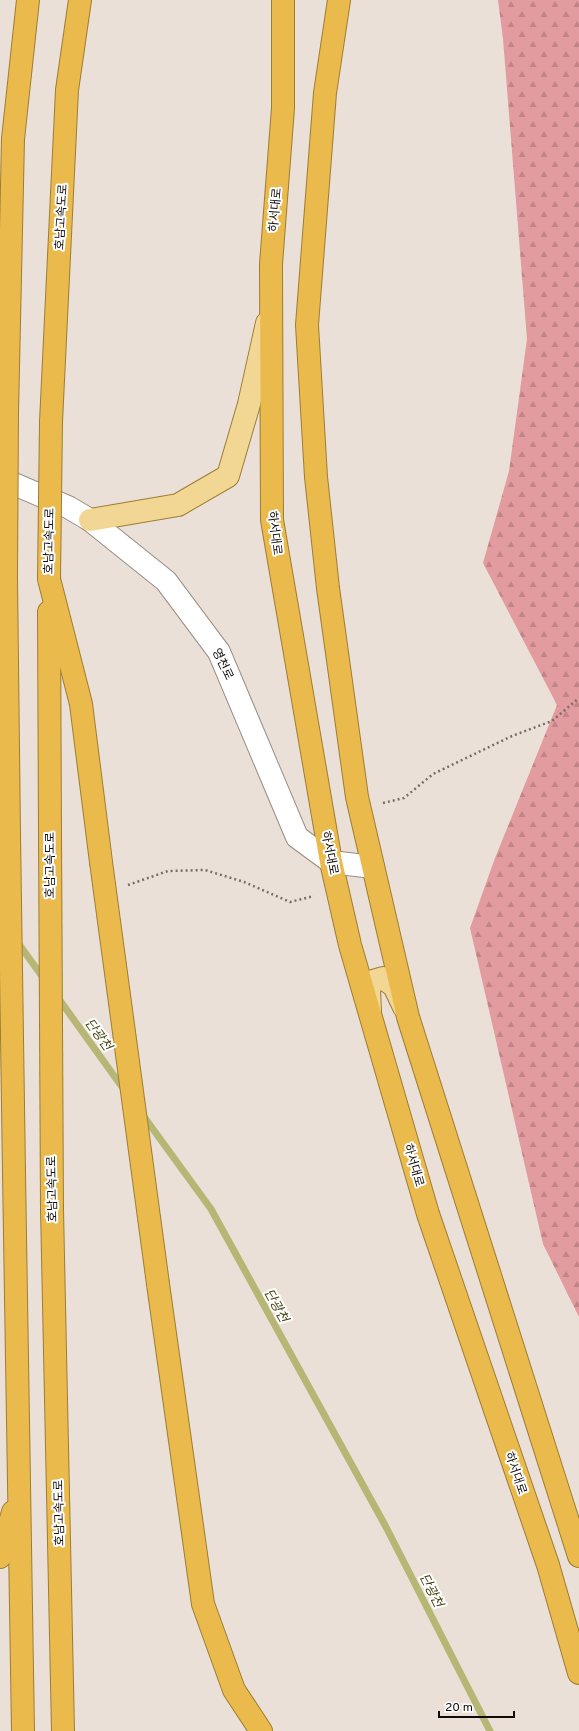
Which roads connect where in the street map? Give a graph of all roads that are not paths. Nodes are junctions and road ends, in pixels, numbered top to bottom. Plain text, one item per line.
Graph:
1 (28, 0) edge
2 (80, 0) edge
3 (283, 0) edge
4 (339, 0) edge
5 (271, 304) junction
6 (0, 478) edge
7 (90, 520) junction
8 (49, 579) junction
9 (331, 862) junction
10 (373, 868) junction
11 (370, 1015) junction
12 (408, 1017) junction
13 (20, 1490) junction
14 (579, 1556) edge
15 (0, 1557) edge
16 (579, 1673) edge
17 (23, 1731) edge
18 (63, 1731) edge
19 (261, 1731) edge

1 - 13 highway, bridge
2 - 8 highway, 호남고속도로, bridge
3 - 5 highway, 하서대로
4 - 10 highway
5 - 7 main road
5 - 9 highway, 하서대로
6 - 7 street, 영천로
7 - 9 street, 영천로
8 - 18 highway, 호남고속도로, bridge
8 - 19 highway, bridge
9 - 10 street, 영천로
9 - 11 highway, 하서대로
10 - 12 highway
11 - 12 main road
11 - 16 highway, 하서대로
12 - 14 highway
13 - 15 highway
13 - 17 highway

